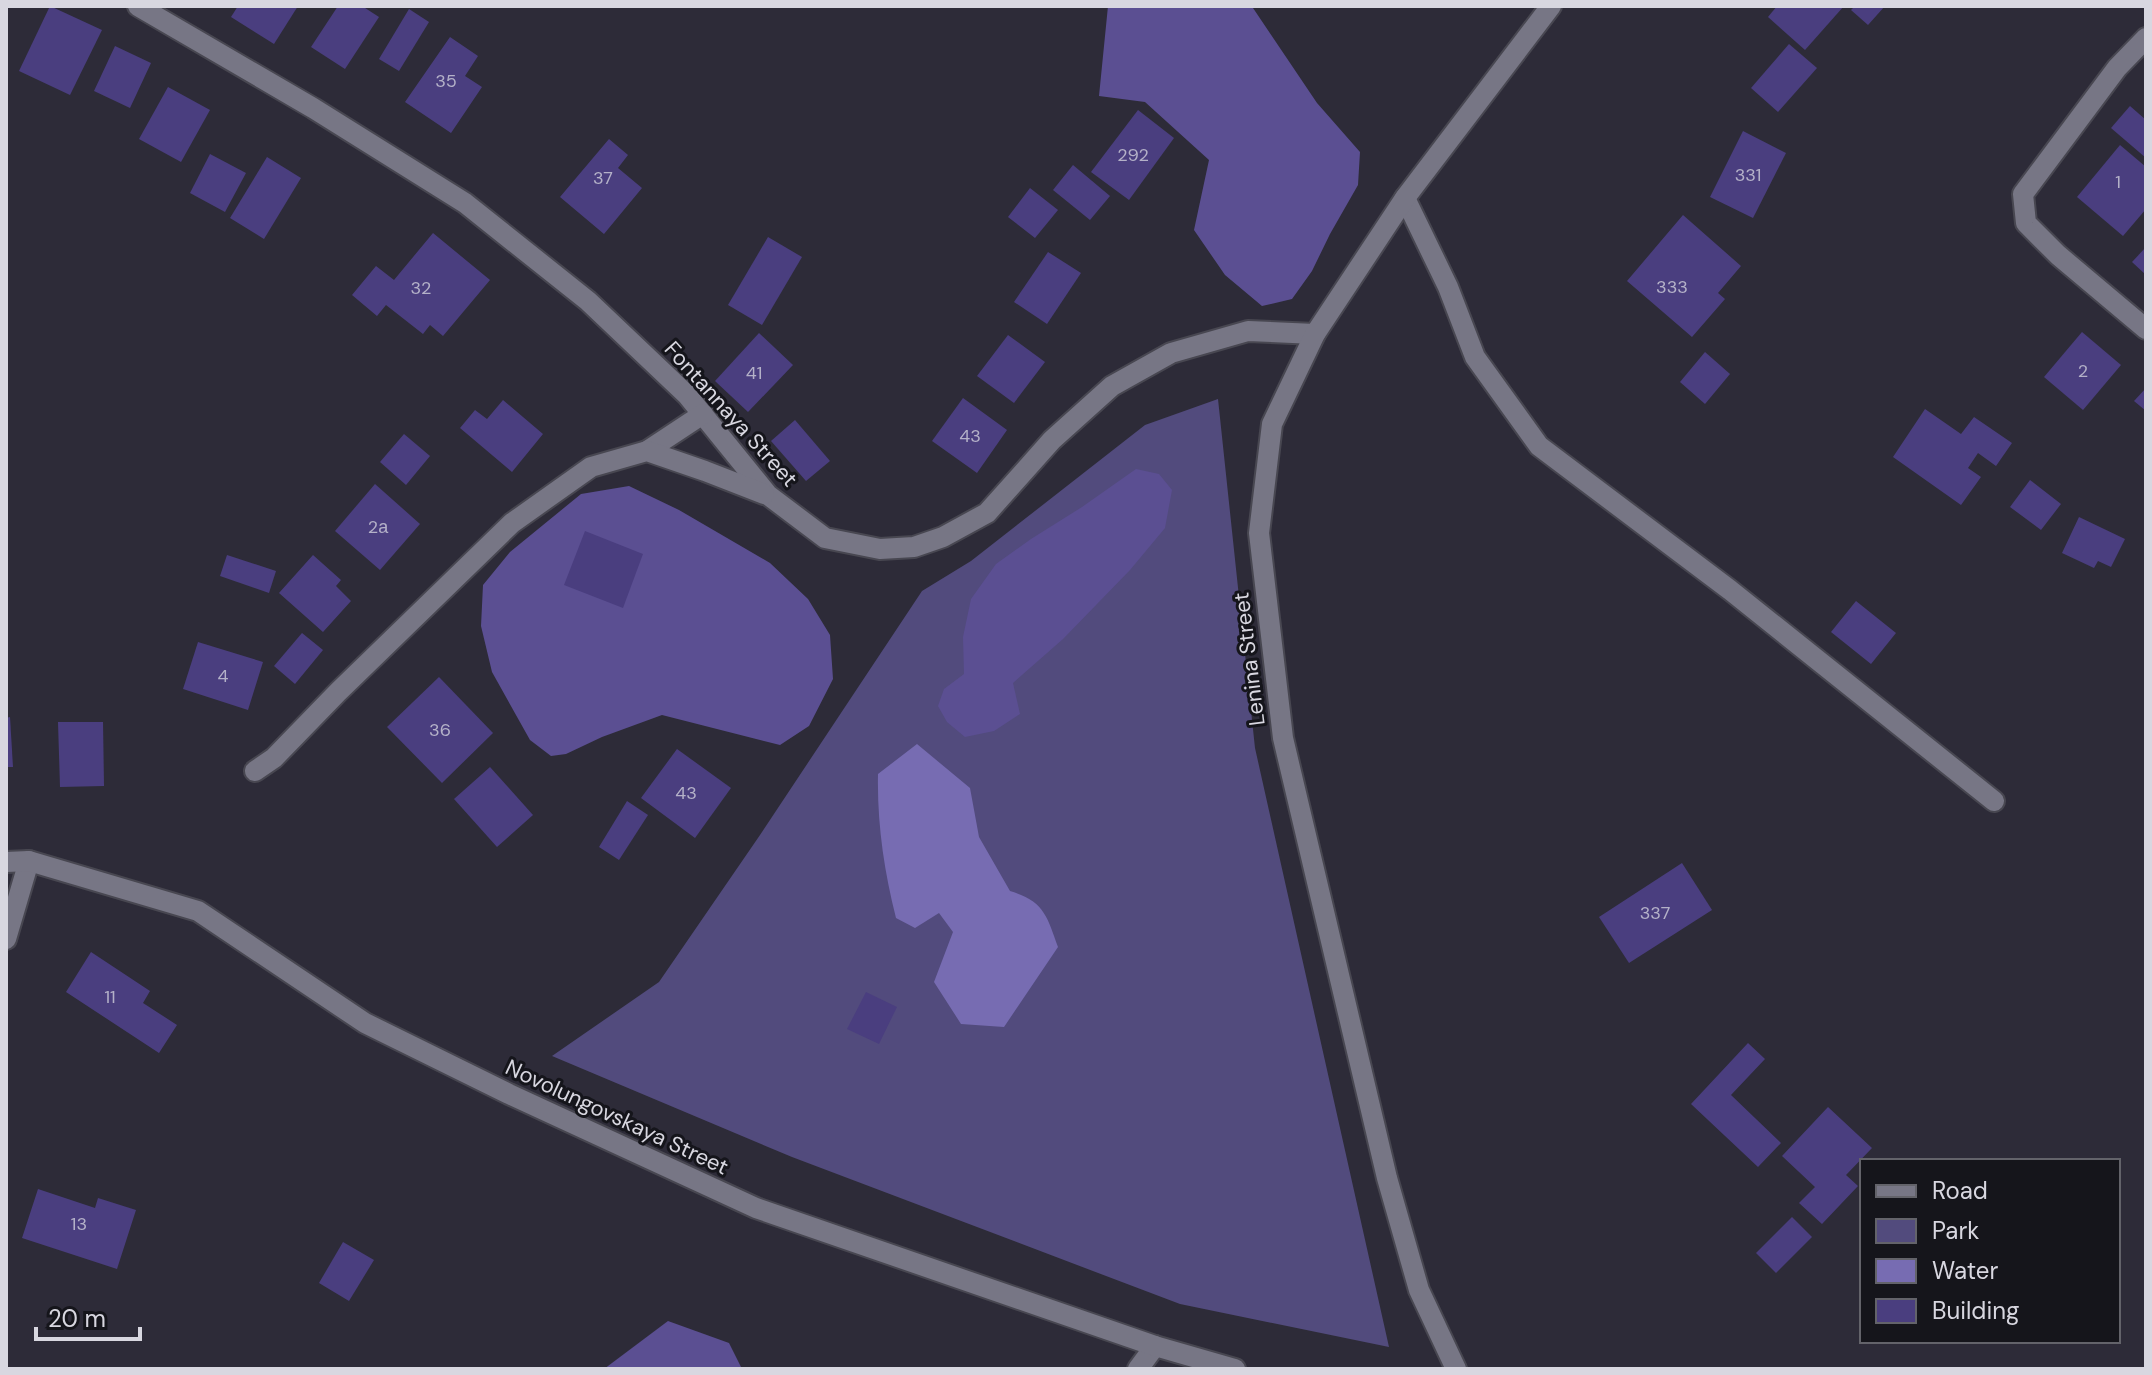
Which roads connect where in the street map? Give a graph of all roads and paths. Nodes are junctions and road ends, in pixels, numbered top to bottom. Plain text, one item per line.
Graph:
1 (138, 6) edge
2 (1551, 6) edge
3 (2146, 38) edge
4 (1405, 198) junction
5 (2146, 329) edge
6 (1315, 334) junction
7 (703, 414) junction
8 (647, 451) junction
9 (768, 495) junction
10 (255, 771) dead end
11 (1994, 801) dead end
12 (29, 861) junction
13 (6, 862) edge
14 (6, 939) edge
15 (1155, 1346) junction
16 (1138, 1369) edge
17 (1235, 1369) edge
18 (1456, 1369) edge

1 - 7 street, Fontannaya Street
2 - 4 street, Lenina Street
3 - 5 street
4 - 6 street, Lenina Street
4 - 11 street
6 - 9 street, Fontannaya Street
6 - 18 street, Lenina Street
7 - 8 street
7 - 9 street, Fontannaya Street
8 - 9 street
8 - 10 street
12 - 13 street, Novolungovskaya Street
12 - 14 street
12 - 15 street, Novolungovskaya Street
15 - 16 street
15 - 17 street, Novolungovskaya Street

